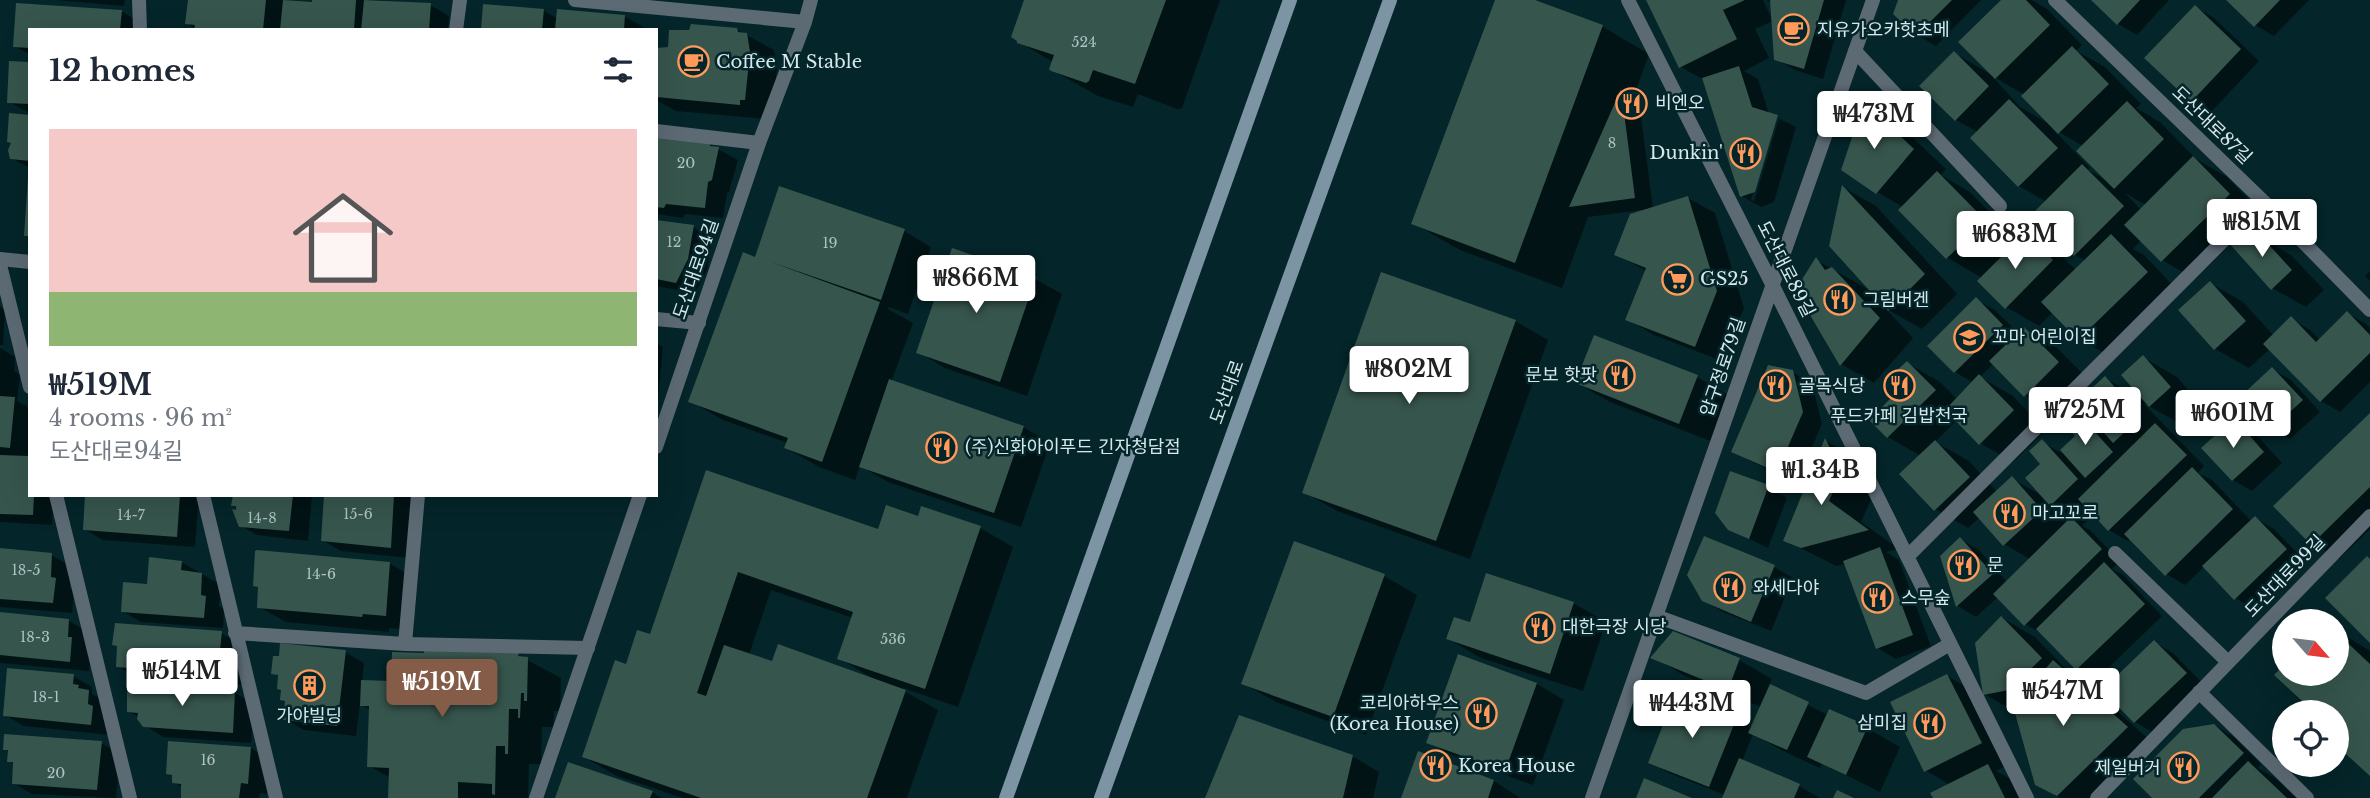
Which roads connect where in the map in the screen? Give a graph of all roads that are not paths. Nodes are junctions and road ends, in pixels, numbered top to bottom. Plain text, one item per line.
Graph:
1 (139, 0) edge
2 (460, 0) edge
3 (575, 0) edge
4 (811, 0) edge
5 (1290, 0) edge
6 (1391, 0) edge
7 (1628, 0) edge
8 (1873, 0) edge
9 (2054, 0) edge
10 (805, 22) junction
11 (140, 28) edge
12 (456, 28) edge
13 (1855, 51) junction
14 (658, 131) edge
15 (759, 143) junction
16 (2263, 201) junction
17 (2000, 206) dead end
18 (0, 259) edge
19 (28, 261) edge
20 (0, 265) edge
21 (1772, 284) junction
22 (2370, 310) edge
23 (658, 319) edge
24 (699, 323) junction
25 (28, 379) edge
26 (658, 441) edge
27 (56, 497) edge
28 (203, 497) edge
29 (418, 497) edge
30 (639, 497) edge
31 (2370, 516) edge
32 (2115, 553) dead end
33 (1908, 556) junction
34 (1656, 616) junction
35 (235, 634) junction
36 (405, 644) junction
37 (1951, 644) junction
38 (588, 648) junction
39 (2228, 662) junction
40 (2199, 692) junction
41 (130, 798) edge
42 (276, 798) edge
43 (536, 798) edge
44 (1006, 798) edge
45 (1101, 798) edge
46 (1592, 798) edge
47 (2026, 798) edge
48 (2097, 798) edge
49 (2307, 798) edge

1 - 11 street
2 - 12 street
3 - 10 street
4 - 10 street, 도산대로94길
5 - 44 main road
6 - 45 main road, 도산대로
7 - 21 street, 도산대로89길
8 - 13 street, 압구정로79길
9 - 16 street, 도산대로87길
10 - 15 street, 도산대로94길
13 - 17 street
13 - 21 street, 압구정로79길
14 - 15 street
15 - 24 street, 도산대로94길
16 - 22 street, 도산대로87길
16 - 33 street
18 - 19 street
20 - 25 street
21 - 33 street, 도산대로89길
21 - 34 street, 압구정로79길
23 - 24 street
24 - 26 street, 도산대로94길
27 - 41 street
28 - 35 street
29 - 36 street
30 - 38 street
31 - 39 street, 도산대로99길
32 - 39 street
33 - 37 street, 도산대로89길
34 - 37 street
34 - 46 street, 압구정로79길
35 - 36 street
35 - 42 street
36 - 38 street
37 - 47 street, 도산대로89길
38 - 43 street
39 - 40 street, 도산대로99길
40 - 48 street, 도산대로99길
40 - 49 street

